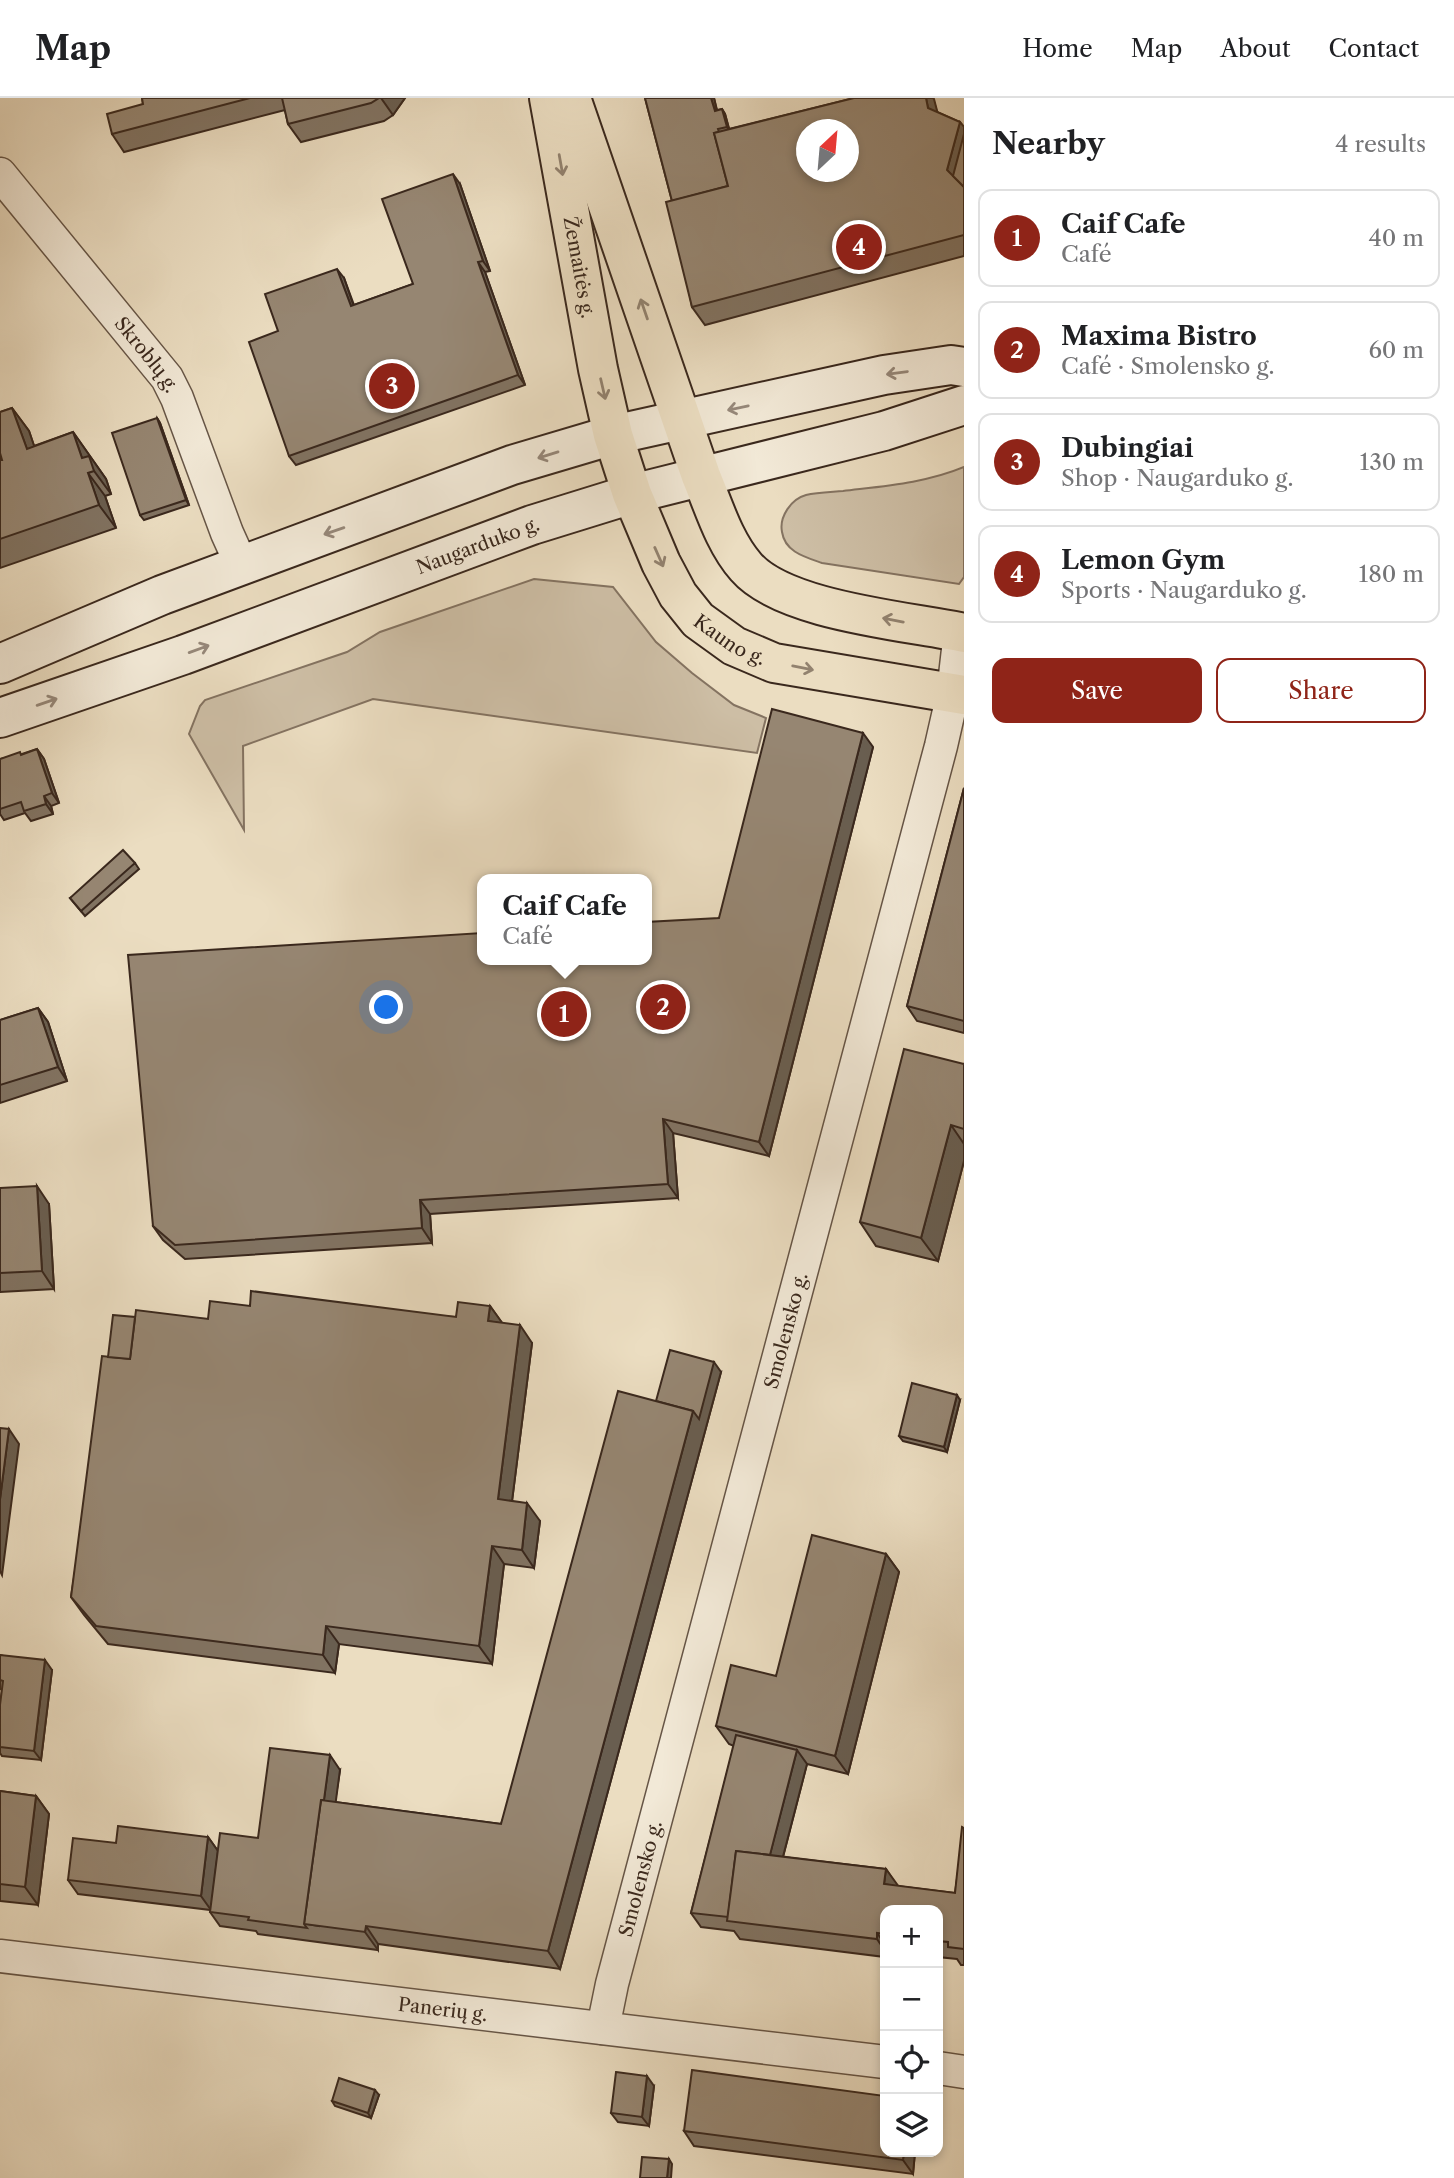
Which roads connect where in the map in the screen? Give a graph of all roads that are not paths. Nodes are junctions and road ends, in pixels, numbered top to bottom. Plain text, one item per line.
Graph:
1 (549, 98) edge
2 (571, 98) edge
3 (0, 174) edge
4 (964, 367) edge
5 (964, 405) edge
6 (682, 420) junction
7 (614, 435) junction
8 (701, 476) junction
9 (632, 494) junction
10 (241, 564) junction
11 (962, 633) edge
12 (0, 664) edge
13 (959, 694) edge
14 (0, 718) edge
15 (0, 1956) edge
16 (603, 2028) junction
17 (880, 2061) edge
18 (943, 2069) edge
19 (964, 2071) edge

1 -> 7 main road, Žemaitės g.
6 -> 2 main road, Žemaitės g.
3 - 10 street, Skroblų g.
4 -> 6 main road
5 - 8 main road, Naugarduko g.
6 - 7 main road
6 - 8 main road
7 - 9 main road, Kauno g.
7 -> 10 main road
8 - 9 main road, Naugarduko g.
11 -> 8 main road
9 -> 13 main road, Kauno g.
14 -> 9 main road, Naugarduko g.
10 - 12 main road
11 - 13 street, Smolensko g.
13 - 16 street, Smolensko g.
15 - 16 street, Panerių g.
16 - 17 street, Panerių g.
18 - 19 street

